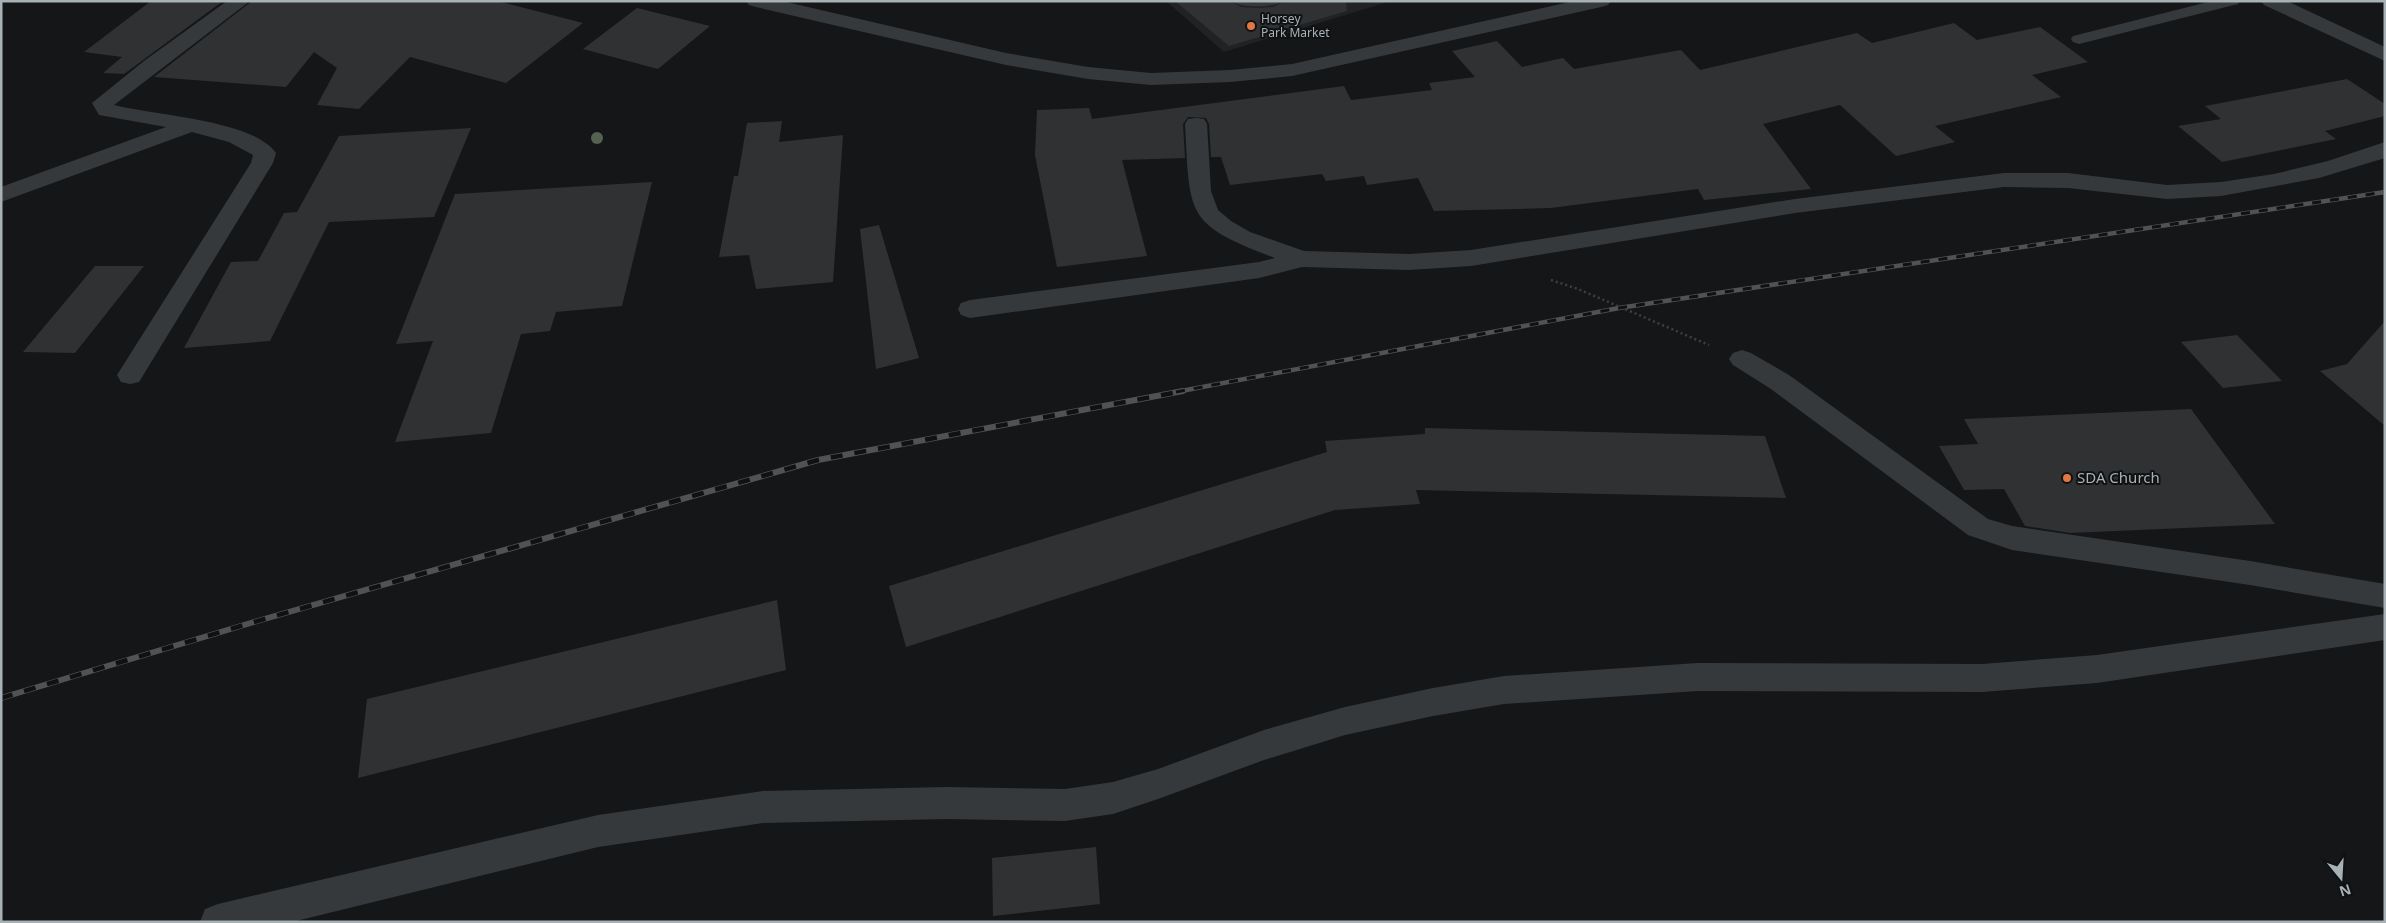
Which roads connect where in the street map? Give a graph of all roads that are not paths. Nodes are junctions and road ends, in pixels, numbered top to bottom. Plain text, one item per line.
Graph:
1 (240, 1) edge
2 (756, 1) edge
3 (1240, 1) edge
4 (1274, 1) edge
5 (1600, 1) edge
6 (2232, 1) edge
7 (2271, 1) edge
8 (2079, 39) dead end
9 (2385, 55) edge
10 (1196, 124) dead end
11 (190, 125) junction
12 (2380, 154) edge
13 (1, 195) edge
14 (1302, 259) junction
15 (970, 309) dead end
16 (1742, 359) road end
17 (130, 375) dead end
18 (2385, 596) edge
19 (2385, 627) edge
20 (218, 922) edge

1 - 11 street
2 - 5 street
3 - 4 lane
6 - 8 lane
7 - 9 street
10 - 14 street
11 - 13 street
11 - 17 street
12 - 14 street
14 - 15 street
16 - 18 street
19 - 20 street

